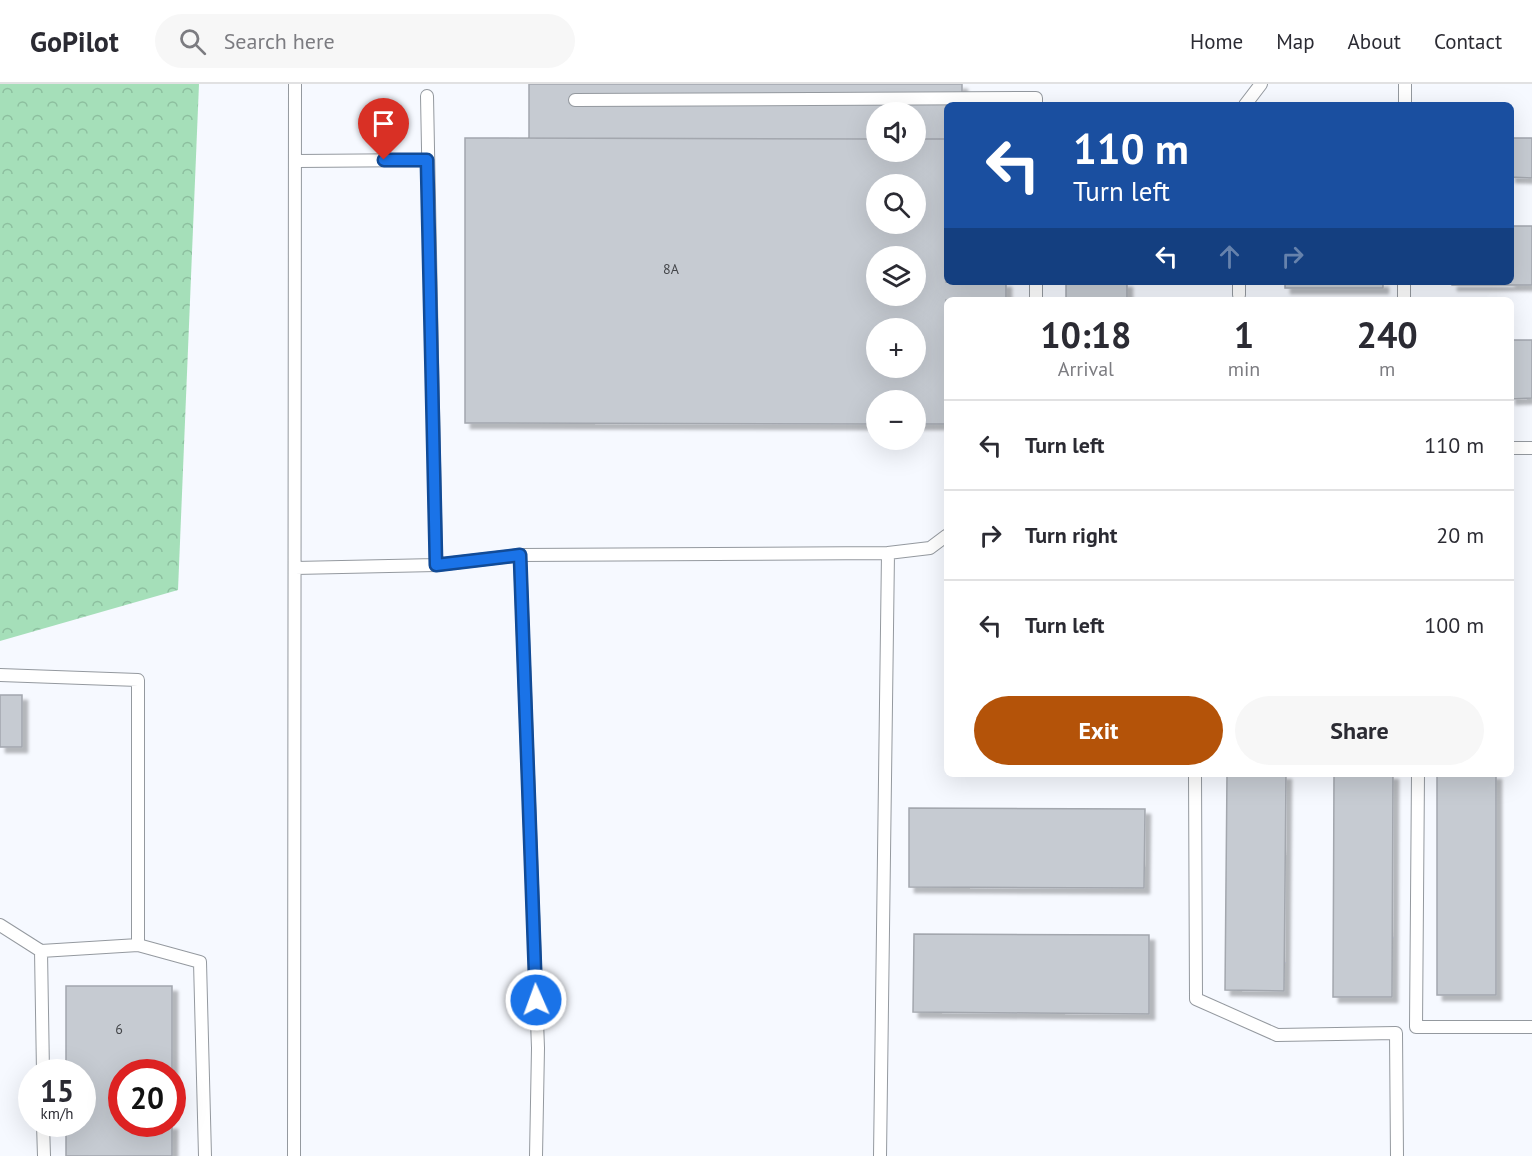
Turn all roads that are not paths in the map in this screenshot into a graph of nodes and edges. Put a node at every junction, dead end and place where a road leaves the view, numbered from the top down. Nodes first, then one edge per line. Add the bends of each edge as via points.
1 (295, 84) edge
2 (1261, 84) edge
3 (1405, 84) edge
4 (427, 96) dead end
5 (575, 100) dead end
6 (1036, 102) edge
7 (1247, 102) edge
8 (1405, 102) edge
9 (297, 160) junction
10 (427, 160) junction
11 (1514, 448) edge
12 (1532, 448) edge
13 (944, 538) edge
14 (888, 553) junction
15 (520, 555) junction
16 (436, 565) junction
17 (295, 568) junction
18 (0, 675) edge
19 (1195, 777) edge
20 (1418, 777) edge
21 (0, 925) edge
22 (138, 945) junction
23 (41, 951) junction
24 (1416, 1027) junction
25 (1532, 1027) edge
26 (1396, 1033) junction
27 (43, 1059) edge
28 (43, 1137) edge
29 (44, 1156) edge
30 (205, 1156) edge
31 (294, 1156) edge
32 (536, 1156) edge
33 (880, 1156) edge
34 (1397, 1156) edge

1 - 9 lane
2 - 7 lane
3 - 8 lane
4 - 10 lane
5 - 6 lane via 1036,98
9 - 10 lane
9 - 17 lane
10 - 16 lane
11 - 12 lane
13 - 14 lane via 930,548
14 - 15 lane
14 - 33 lane
15 - 16 lane
15 - 32 lane via 538,1048
16 - 17 lane
17 - 31 lane
18 - 22 lane via 138,680
19 - 26 lane via 1197,999 1277,1035
20 - 24 lane
21 - 23 lane
22 - 23 lane
22 - 30 lane via 200,962
23 - 27 lane
24 - 25 lane
24 - 26 lane
26 - 34 lane
28 - 29 lane

